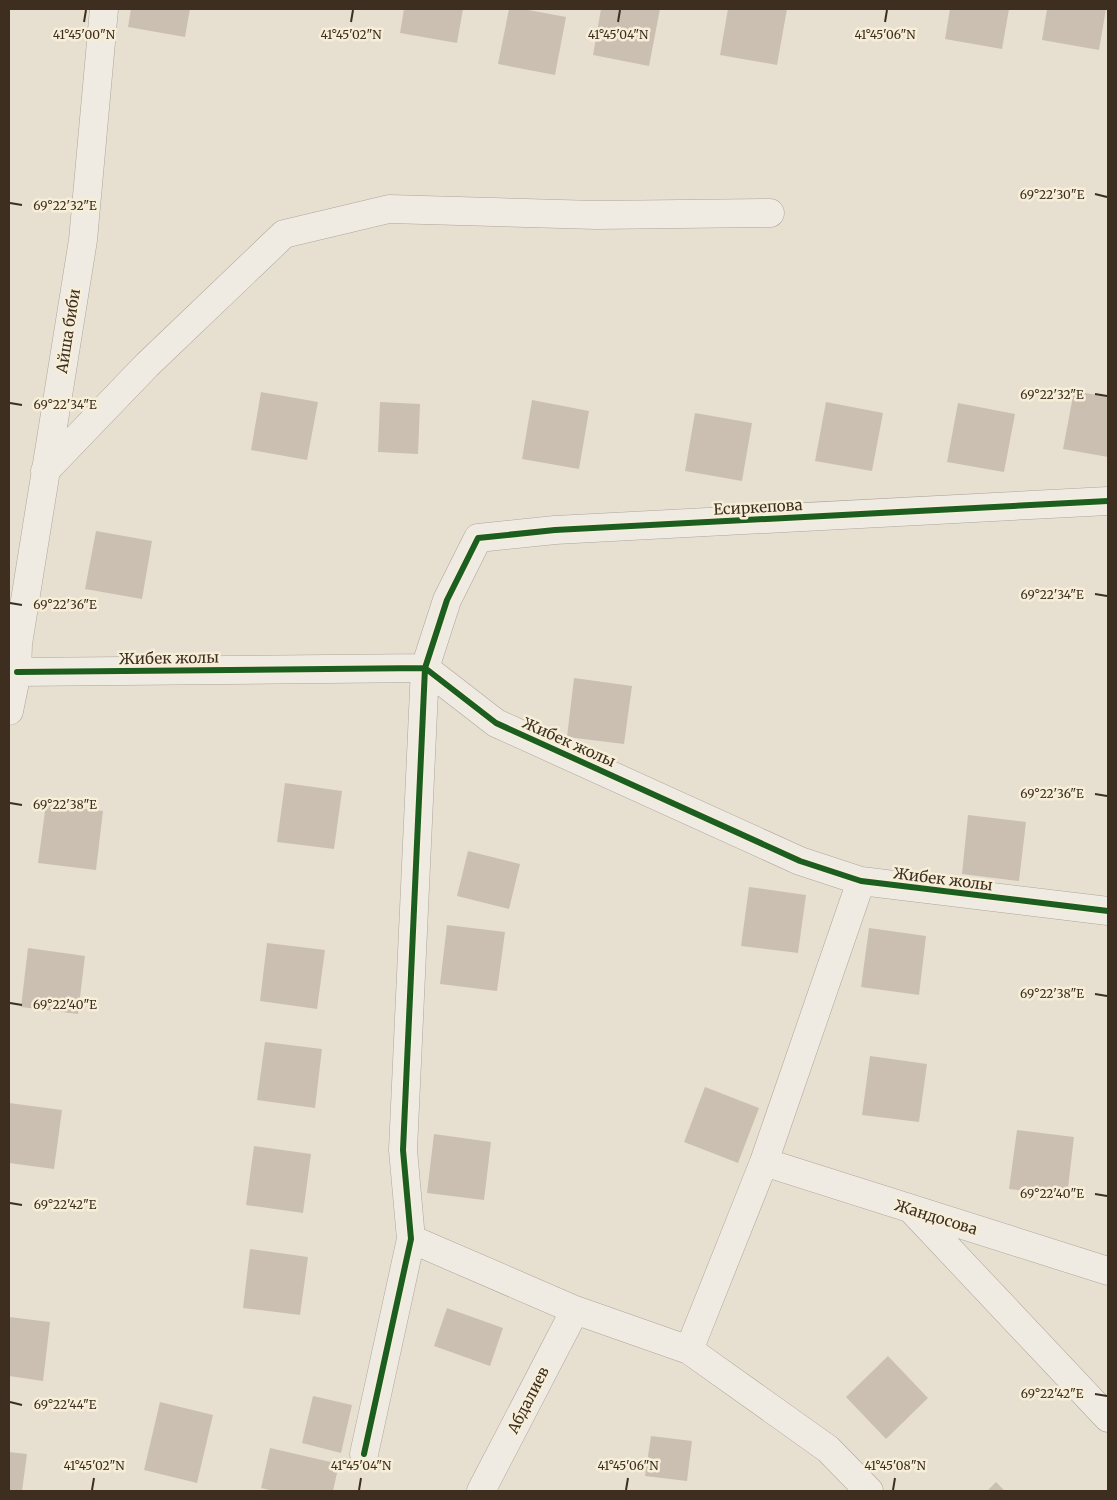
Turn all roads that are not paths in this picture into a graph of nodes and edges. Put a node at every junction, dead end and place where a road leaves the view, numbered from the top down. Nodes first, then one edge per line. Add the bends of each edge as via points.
1 (104, 9) edge
2 (770, 213) dead end
3 (46, 471) junction
4 (1108, 501) edge
5 (13, 643) edge
6 (424, 668) junction
7 (17, 672) junction
8 (9, 711) edge
9 (861, 881) junction
10 (1108, 911) edge
11 (764, 1162) junction
12 (911, 1209) junction
13 (411, 1239) junction
14 (1108, 1271) edge
15 (575, 1310) junction
16 (689, 1350) junction
17 (1108, 1418) edge
18 (364, 1454) dead end
19 (482, 1491) edge
20 (869, 1491) edge

1 - 3 street, Айша биби via 83,240
2 - 3 street via 596,215 389,209 284,234 147,365
3 - 5 street, Айша биби
4 - 6 street, Есиркепова via 555,530 478,538 447,600
5 - 7 street, Айша биби
6 - 7 street, Жибек жолы
6 - 9 street, Жибек жолы via 496,723 800,861
6 - 13 street via 403,1150
7 - 8 street, Айша биби
9 - 10 street, Жибек жолы
9 - 11 street
11 - 12 street, Жандосова
11 - 16 street
12 - 14 street, Жандосова
12 - 17 street
13 - 15 street
13 - 18 street
15 - 16 street
15 - 19 street, Абдалиев
16 - 20 street via 828,1449

